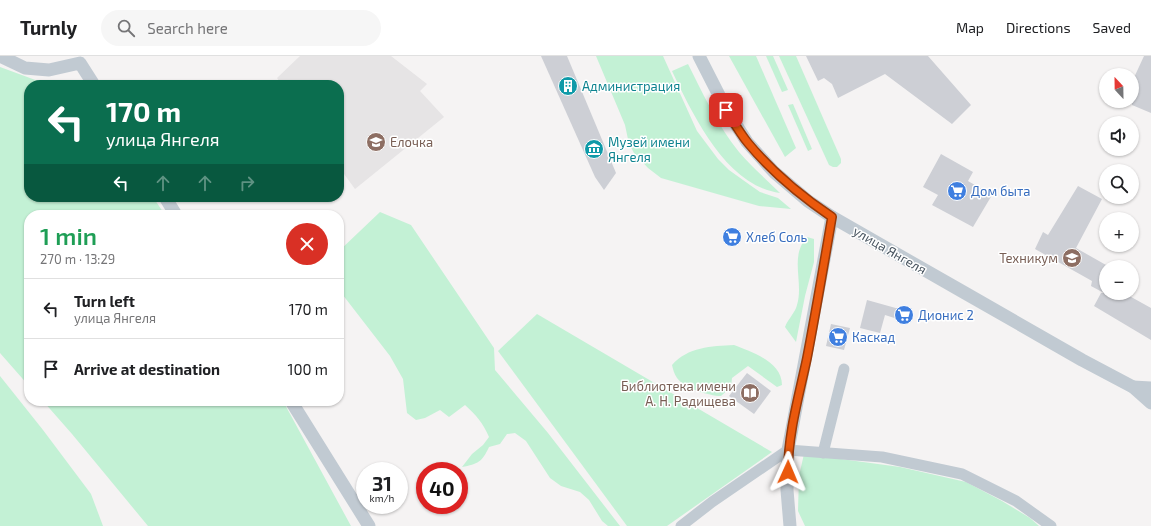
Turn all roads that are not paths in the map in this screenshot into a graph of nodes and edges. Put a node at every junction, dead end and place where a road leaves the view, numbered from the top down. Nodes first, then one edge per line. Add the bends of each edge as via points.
1 (0, 56) edge
2 (699, 56) edge
3 (78, 60) edge
4 (91, 80) edge
5 (832, 217) junction
6 (844, 369) dead end
7 (1133, 387) junction
8 (1151, 388) edge
9 (1151, 403) edge
10 (294, 406) edge
11 (788, 450) junction
12 (823, 453) junction
13 (370, 526) edge
14 (681, 526) edge
15 (790, 526) edge
16 (1051, 526) edge

1 - 3 street via 25,68 49,70
2 - 5 street, улица Янгеля via 726,110 747,142 774,172 808,201
3 - 4 street
5 - 7 street, улица Янгеля
5 - 11 street
6 - 12 street
7 - 8 street
7 - 9 street
10 - 13 street
11 - 12 street
11 - 14 street
11 - 15 street via 787,490
12 - 16 street via 882,457 962,474 1016,501

